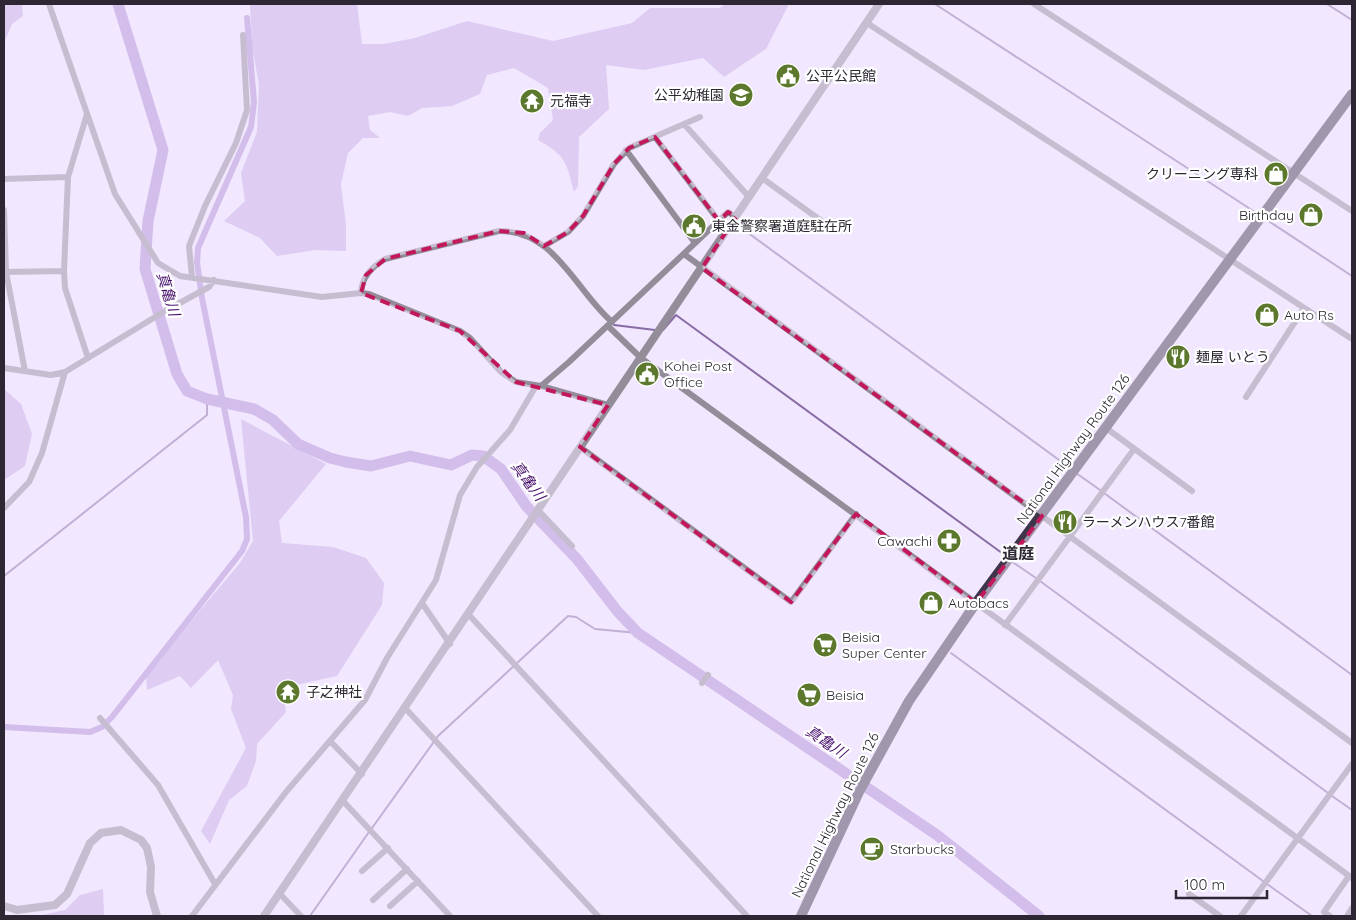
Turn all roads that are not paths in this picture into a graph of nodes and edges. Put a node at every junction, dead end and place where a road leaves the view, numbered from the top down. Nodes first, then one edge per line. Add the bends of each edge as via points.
1 (49, 4) edge
2 (879, 4) edge
3 (1034, 4) edge
4 (867, 23) junction
5 (243, 35) dead end
6 (1352, 94) edge
7 (86, 114) junction
8 (700, 117) dead end
9 (684, 124) junction
10 (655, 136) junction
11 (626, 150) junction
12 (1294, 173) junction
13 (68, 177) junction
14 (762, 178) junction
15 (4, 179) edge
16 (749, 197) junction
17 (4, 210) edge
18 (1352, 211) edge
19 (736, 217) junction
20 (719, 221) junction
21 (834, 230) dead end
22 (695, 243) junction
23 (544, 246) junction
24 (684, 254) junction
25 (1230, 260) junction
26 (702, 268) junction
27 (64, 271) junction
28 (5, 272) edge
29 (192, 277) junction
30 (214, 280) junction
31 (361, 293) junction
32 (1304, 308) junction
33 (610, 324) junction
34 (1352, 339) edge
35 (88, 358) junction
36 (641, 358) junction
37 (4, 368) edge
38 (24, 372) junction
39 (65, 372) junction
40 (538, 386) junction
41 (1246, 397) dead end
42 (608, 405) junction
43 (1106, 428) junction
44 (580, 448) junction
45 (1134, 449) junction
46 (1192, 491) dead end
47 (4, 508) edge
48 (539, 510) junction
49 (856, 514) junction
50 (1042, 516) junction
51 (1069, 536) junction
52 (572, 546) dead end
53 (422, 603) junction
54 (976, 603) junction
55 (469, 615) junction
56 (1005, 624) junction
57 (450, 644) junction
58 (708, 675) dead end
59 (702, 683) dead end
60 (406, 709) junction
61 (100, 718) dead end
62 (330, 741) junction
63 (1352, 743) edge
64 (1352, 764) edge
65 (362, 774) junction
66 (343, 801) junction
67 (1298, 838) junction
68 (388, 848) junction
69 (407, 869) junction
70 (362, 871) dead end
71 (1351, 877) edge
72 (418, 881) junction
73 (216, 884) junction
74 (280, 894) junction
75 (1189, 894) dead end
76 (373, 900) dead end
77 (4, 906) edge
78 (390, 906) dead end
79 (1352, 908) edge
80 (157, 916) edge
81 (192, 916) edge
82 (264, 916) edge
83 (301, 916) edge
84 (450, 916) edge
85 (598, 916) edge
86 (747, 916) edge
87 (801, 916) edge
88 (1220, 916) edge
89 (1241, 916) edge
90 (1330, 916) edge
91 (1347, 916) edge

1 - 7 street
2 - 4 street
3 - 12 street
4 - 14 street
4 - 25 street
5 - 29 street via 247,110 236,143 189,246
6 - 12 highway, National Highway Route 126
7 - 13 street
7 - 29 street via 115,194 153,256 170,272
8 - 9 street
9 - 10 street
9 - 16 street
10 - 11 street
10 - 20 street
11 - 22 street
11 - 23 street via 583,216 568,232
12 - 18 street
12 - 25 highway, National Highway Route 126
13 - 15 street
13 - 27 street
14 - 16 street
14 - 21 street
16 - 19 street
17 - 28 street
19 - 20 street via 728,212
19 - 26 street
20 - 22 street
22 - 24 street
23 - 31 street via 524,233 499,231 392,257 375,265 366,274
23 - 33 street via 575,278
24 - 26 street
24 - 33 street
25 - 32 street
25 - 43 highway, National Highway Route 126
26 - 36 street
26 - 50 street
27 - 28 street
27 - 35 street via 65,288
28 - 38 street
29 - 30 street
30 - 31 street via 322,297
30 - 35 street via 209,287
31 - 40 street via 447,324 470,338 501,372 516,382
32 - 34 street
32 - 41 street
33 - 36 street
33 - 40 street
35 - 39 street
36 - 42 street
36 - 49 street
37 - 38 street
38 - 39 street via 51,375
39 - 47 street via 42,453 29,482
40 - 42 street
40 - 53 street via 510,430 477,467 460,495 436,580
42 - 44 street
43 - 45 street
43 - 50 highway, National Highway Route 126
44 - 48 street
44 - 49 street via 792,602
45 - 46 street
45 - 51 street
48 - 52 street
48 - 55 street
49 - 54 street
50 - 51 street
50 - 54 highway, National Highway Route 126
51 - 56 street
51 - 63 street
53 - 57 street
53 - 62 street via 365,700
54 - 56 street
54 - 87 highway, National Highway Route 126 via 909,700 860,790
55 - 57 street
55 - 86 street
56 - 67 street
57 - 60 street
58 - 59 street
60 - 65 street
60 - 85 street
61 - 73 street via 158,785
62 - 65 street
62 - 73 street
64 - 67 street
65 - 66 street
66 - 68 street
66 - 74 street
67 - 71 street
67 - 89 street
68 - 69 street
68 - 70 street
69 - 72 street
69 - 76 street
71 - 90 street via 1324,912
72 - 78 street
72 - 84 street
73 - 81 street
74 - 82 street
74 - 83 street
75 - 88 street
77 - 80 street via 17,910 55,905 67,894 90,843 101,833 121,830 141,840 146,848 151,867 150,892
79 - 91 street

